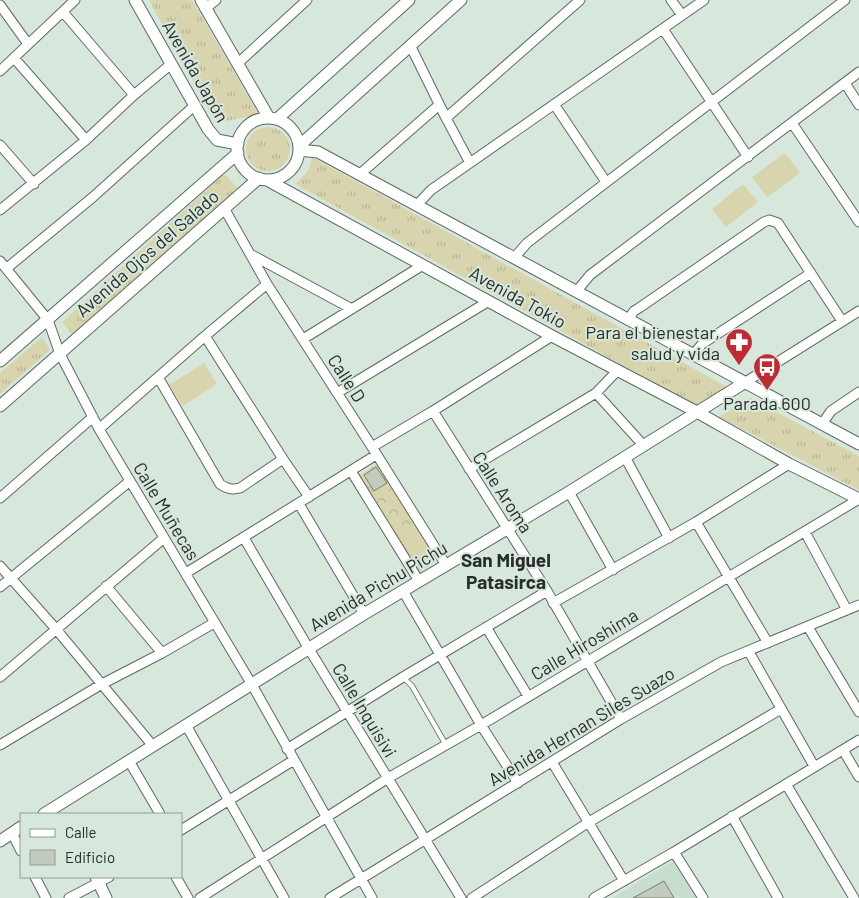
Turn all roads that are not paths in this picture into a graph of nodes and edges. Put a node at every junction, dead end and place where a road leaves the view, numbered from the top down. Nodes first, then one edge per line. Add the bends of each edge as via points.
1 (75, 0) edge
2 (135, 0) edge
3 (216, 0) edge
4 (307, 0) edge
5 (410, 0) edge
6 (460, 0) edge
7 (580, 0) edge
8 (671, 0) edge
9 (704, 0) edge
10 (845, 0) edge
11 (0, 5) edge
12 (203, 5) edge
13 (63, 12) junction
14 (682, 15) junction
15 (663, 29) junction
16 (28, 44) junction
17 (410, 45) junction
18 (14, 58) junction
19 (237, 64) junction
20 (170, 65) junction
21 (0, 71) edge
22 (859, 72) edge
23 (845, 83) junction
24 (134, 94) junction
25 (711, 102) junction
26 (554, 104) junction
27 (439, 105) junction
28 (859, 105) edge
29 (194, 106) junction
30 (446, 118) junction
31 (273, 119) junction
32 (792, 123) junction
33 (86, 140) junction
34 (0, 145) edge
35 (299, 148) junction
36 (238, 149) junction
37 (748, 157) junction
38 (470, 163) junction
39 (360, 174) junction
40 (263, 179) junction
41 (606, 182) junction
42 (34, 184) junction
43 (417, 205) junction
44 (224, 208) junction
45 (0, 210) edge
46 (859, 222) edge
47 (252, 255) junction
48 (514, 258) junction
49 (3, 264) edge
50 (422, 265) junction
51 (811, 273) junction
52 (267, 284) junction
53 (576, 292) junction
54 (489, 301) junction
55 (352, 309) junction
56 (859, 311) edge
57 (48, 320) junction
58 (628, 320) junction
59 (842, 321) junction
60 (205, 336) junction
61 (552, 336) junction
62 (303, 339) junction
63 (60, 354) junction
64 (693, 355) junction
65 (0, 361) edge
66 (618, 370) junction
67 (158, 377) junction
68 (744, 383) junction
69 (859, 392) edge
70 (337, 393) junction
71 (596, 393) junction
72 (0, 406) edge
73 (432, 411) junction
74 (697, 412) junction
75 (93, 417) junction
76 (822, 424) junction
77 (99, 428) junction
78 (859, 444) edge
79 (644, 446) junction
80 (374, 451) junction
81 (625, 457) junction
82 (283, 460) junction
83 (789, 464) junction
84 (469, 469) junction
85 (351, 471) junction
86 (130, 481) junction
87 (569, 492) junction
88 (309, 497) junction
89 (0, 498) edge
90 (859, 499) edge
91 (299, 504) junction
92 (696, 522) junction
93 (507, 528) junction
94 (805, 532) junction
95 (164, 538) junction
96 (244, 538) junction
97 (669, 538) junction
98 (446, 565) junction
99 (0, 566) edge
100 (613, 570) junction
101 (186, 573) junction
102 (728, 576) junction
103 (11, 578) junction
104 (419, 581) junction
105 (106, 586) junction
106 (0, 587) edge
107 (403, 591) junction
108 (547, 591) junction
109 (553, 603) junction
110 (859, 605) edge
111 (847, 610) junction
112 (364, 614) junction
113 (214, 623) junction
114 (486, 627) junction
115 (808, 627) junction
116 (56, 629) junction
117 (768, 643) junction
118 (309, 649) junction
119 (749, 652) junction
120 (162, 653) junction
121 (440, 654) junction
122 (587, 662) junction
123 (0, 677) edge
124 (403, 677) junction
125 (251, 683) junction
126 (102, 684) junction
127 (528, 696) junction
128 (781, 709) junction
129 (348, 712) junction
130 (859, 712) edge
131 (620, 719) junction
132 (186, 725) junction
133 (481, 725) junction
134 (859, 740) edge
135 (0, 745) edge
136 (446, 745) junction
137 (153, 746) junction
138 (287, 749) junction
139 (843, 750) junction
140 (129, 760) junction
141 (294, 760) junction
142 (552, 762) junction
143 (814, 766) junction
144 (859, 777) edge
145 (388, 778) junction
146 (518, 783) junction
147 (786, 784) junction
148 (228, 800) junction
149 (60, 810) edge
150 (159, 813) edge
151 (732, 816) junction
152 (327, 818) junction
153 (589, 822) junction
154 (182, 829) edge
155 (7, 835) edge
156 (425, 839) junction
157 (20, 850) edge
158 (674, 852) junction
159 (262, 859) junction
160 (36, 878) edge
161 (177, 878) edge
162 (102, 879) edge
163 (361, 879) junction
164 (624, 881) junction
165 (46, 898) edge
166 (69, 898) edge
167 (106, 898) edge
168 (188, 898) edge
169 (200, 898) edge
170 (284, 898) edge
171 (330, 898) edge
172 (372, 898) edge
173 (461, 898) edge
174 (472, 898) edge
175 (594, 898) edge
176 (702, 898) edge
177 (778, 898) edge
178 (854, 898) edge

1 - 13 street
2 - 20 street, Avenida Japón
3 - 12 street
4 - 19 street
5 - 31 street
6 - 17 street
7 - 30 street
8 - 14 street
9 - 14 street
10 - 25 street
11 - 16 street
12 - 19 street
13 - 16 street
13 - 24 street
14 - 15 street
15 - 25 street
15 - 26 street
16 - 18 street
17 - 27 street
17 - 35 street
18 - 21 street
18 - 33 street
19 - 31 street
20 - 24 street
20 - 29 street, Avenida Japón
22 - 23 street
23 - 28 street
23 - 32 street
24 - 33 street
25 - 37 street
25 - 41 street
26 - 38 street
26 - 41 street
27 - 30 street
27 - 39 street
29 - 36 street, Avenida Japón via 217,140
29 - 49 street via 93,197
30 - 38 street
31 - 35 street via 290,127 298,139
31 - 36 street via 260,119 245,128
32 - 37 street
32 - 46 street
33 - 42 street
34 - 42 street
35 - 39 street, Avenida Tokio via 318,152
35 - 40 street via 291,170 276,179
36 - 40 street via 245,169
36 - 57 street, Avenida Ojos del Salado
37 - 53 street via 590,275
38 - 43 street via 431,190
39 - 43 street, Avenida Tokio
40 - 44 street, Avenida Ojos del Salado
40 - 50 street, Avenida Tokio
41 - 48 street via 527,243
42 - 45 street
43 - 48 street, Avenida Tokio
44 - 47 street, Calle D
44 - 63 street, Avenida Ojos del Salado
47 - 52 street, Calle D
47 - 55 street
48 - 53 street, Avenida Tokio
49 - 57 street, Calle Muñecas
50 - 54 street, Avenida Tokio
50 - 55 street
51 - 58 street via 778,224 769,220 634,311
51 - 59 street
51 - 64 street via 702,344
52 - 60 street
52 - 62 street, Calle D
53 - 58 street, Avenida Tokio
54 - 61 street, Avenida Tokio
54 - 70 street
55 - 62 street
56 - 59 street, Avenida Pichu Pichu
57 - 63 street, Calle Muñecas
57 - 65 street, Avenida Ojos del Salado
58 - 64 street, Avenida Tokio
59 - 68 street, Avenida Pichu Pichu
60 - 67 street
60 - 82 street
61 - 66 street, Avenida Tokio
61 - 73 street
62 - 70 street, Calle D
63 - 72 street, Avenida Ojos del Salado
63 - 75 street, Calle Muñecas
64 - 68 street, Avenida Tokio
66 - 71 street
66 - 74 street, Avenida Tokio
67 - 77 street
67 - 82 street via 220,484 226,488 240,488
68 - 74 street, Avenida Pichu Pichu
68 - 76 street, Avenida Tokio
69 - 76 street via 831,411
70 - 80 street, Calle D
71 - 79 street
71 - 84 street
73 - 80 street
73 - 84 street, Calle Aroma
74 - 79 street, Avenida Pichu Pichu
74 - 83 street, Avenida Tokio
75 - 77 street, Calle Muñecas
75 - 89 street
76 - 78 street, Avenida Tokio
77 - 86 street, Calle Muñecas
79 - 81 street, Avenida Pichu Pichu
80 - 85 street
80 - 98 street, Calle D
81 - 87 street, Avenida Pichu Pichu
81 - 97 street
82 - 88 street
83 - 90 street, Avenida Tokio
83 - 92 street
84 - 93 street, Calle Aroma
85 - 88 street
85 - 104 street
86 - 95 street, Calle Muñecas
86 - 103 street
87 - 93 street, Avenida Pichu Pichu
87 - 100 street
88 - 91 street
90 - 94 street, Calle Hiroshima
91 - 96 street
91 - 112 street
92 - 97 street
92 - 102 street
93 - 98 street, Avenida Pichu Pichu
93 - 108 street, Calle Aroma
94 - 102 street, Calle Hiroshima
94 - 111 street
95 - 101 street, Calle Muñecas
95 - 105 street
96 - 101 street
96 - 118 street, Calle Inquisivi
97 - 100 street
98 - 104 street, Avenida Pichu Pichu
99 - 103 street
100 - 109 street
101 - 113 street, Calle Muñecas
102 - 117 street
102 - 122 street, Calle Hiroshima
103 - 106 street
103 - 116 street
104 - 107 street, Avenida Pichu Pichu
105 - 116 street
105 - 120 street
107 - 112 street, Avenida Pichu Pichu
107 - 121 street
108 - 109 street, Calle Aroma
108 - 114 street
109 - 122 street, Calle Aroma
110 - 111 street, Avenida Hernan Siles Suazo
111 - 115 street, Avenida Hernan Siles Suazo
112 - 118 street, Avenida Pichu Pichu
113 - 120 street
113 - 125 street, Calle Muñecas
114 - 121 street
114 - 127 street
115 - 117 street, Avenida Hernan Siles Suazo
115 - 130 street
116 - 123 street
116 - 126 street
117 - 119 street, Avenida Hernan Siles Suazo
118 - 125 street, Avenida Pichu Pichu
118 - 129 street, Calle Inquisivi
119 - 128 street
119 - 131 street, Avenida Hernan Siles Suazo via 721,662
120 - 126 street
121 - 124 street
121 - 133 street
122 - 127 street, Calle Hiroshima
122 - 131 street, Calle Aroma
124 - 129 street
124 - 136 lane via 412,686
125 - 132 street, Avenida Pichu Pichu
125 - 138 street, Calle Muñecas
126 - 135 street
126 - 137 street
127 - 133 street, Calle Hiroshima
128 - 143 street
128 - 153 street
129 - 138 street
129 - 145 street, Calle Inquisivi
131 - 142 street, Avenida Hernan Siles Suazo
132 - 137 street, Avenida Pichu Pichu
132 - 148 street
133 - 136 street, Calle Hiroshima
133 - 146 street
134 - 139 street
136 - 145 street, Calle Hiroshima
137 - 140 street, Avenida Pichu Pichu
138 - 141 street, Calle Muñecas
139 - 143 street
139 - 144 street
140 - 149 street, Avenida Pichu Pichu
140 - 150 street
141 - 148 street
141 - 152 street, Calle Muñecas
142 - 146 street, Avenida Hernan Siles Suazo
142 - 153 street
143 - 147 street
145 - 152 street, Calle Hiroshima
145 - 156 street, Calle Inquisivi
146 - 156 street, Avenida Hernan Siles Suazo
147 - 151 street
147 - 178 street
148 - 154 street
148 - 159 street
151 - 158 street
151 - 177 street
152 - 159 street, Calle Hiroshima
152 - 163 street, Calle Muñecas
153 - 164 street
153 - 174 street
155 - 157 street
156 - 163 street, Avenida Hernan Siles Suazo
156 - 173 street, Calle Inquisivi
158 - 164 street
158 - 176 street
159 - 169 street, Calle Hiroshima
159 - 170 street
160 - 165 street
161 - 168 street
162 - 166 street
162 - 167 street
163 - 171 street, Avenida Hernan Siles Suazo
163 - 172 street, Calle Muñecas
164 - 175 street

